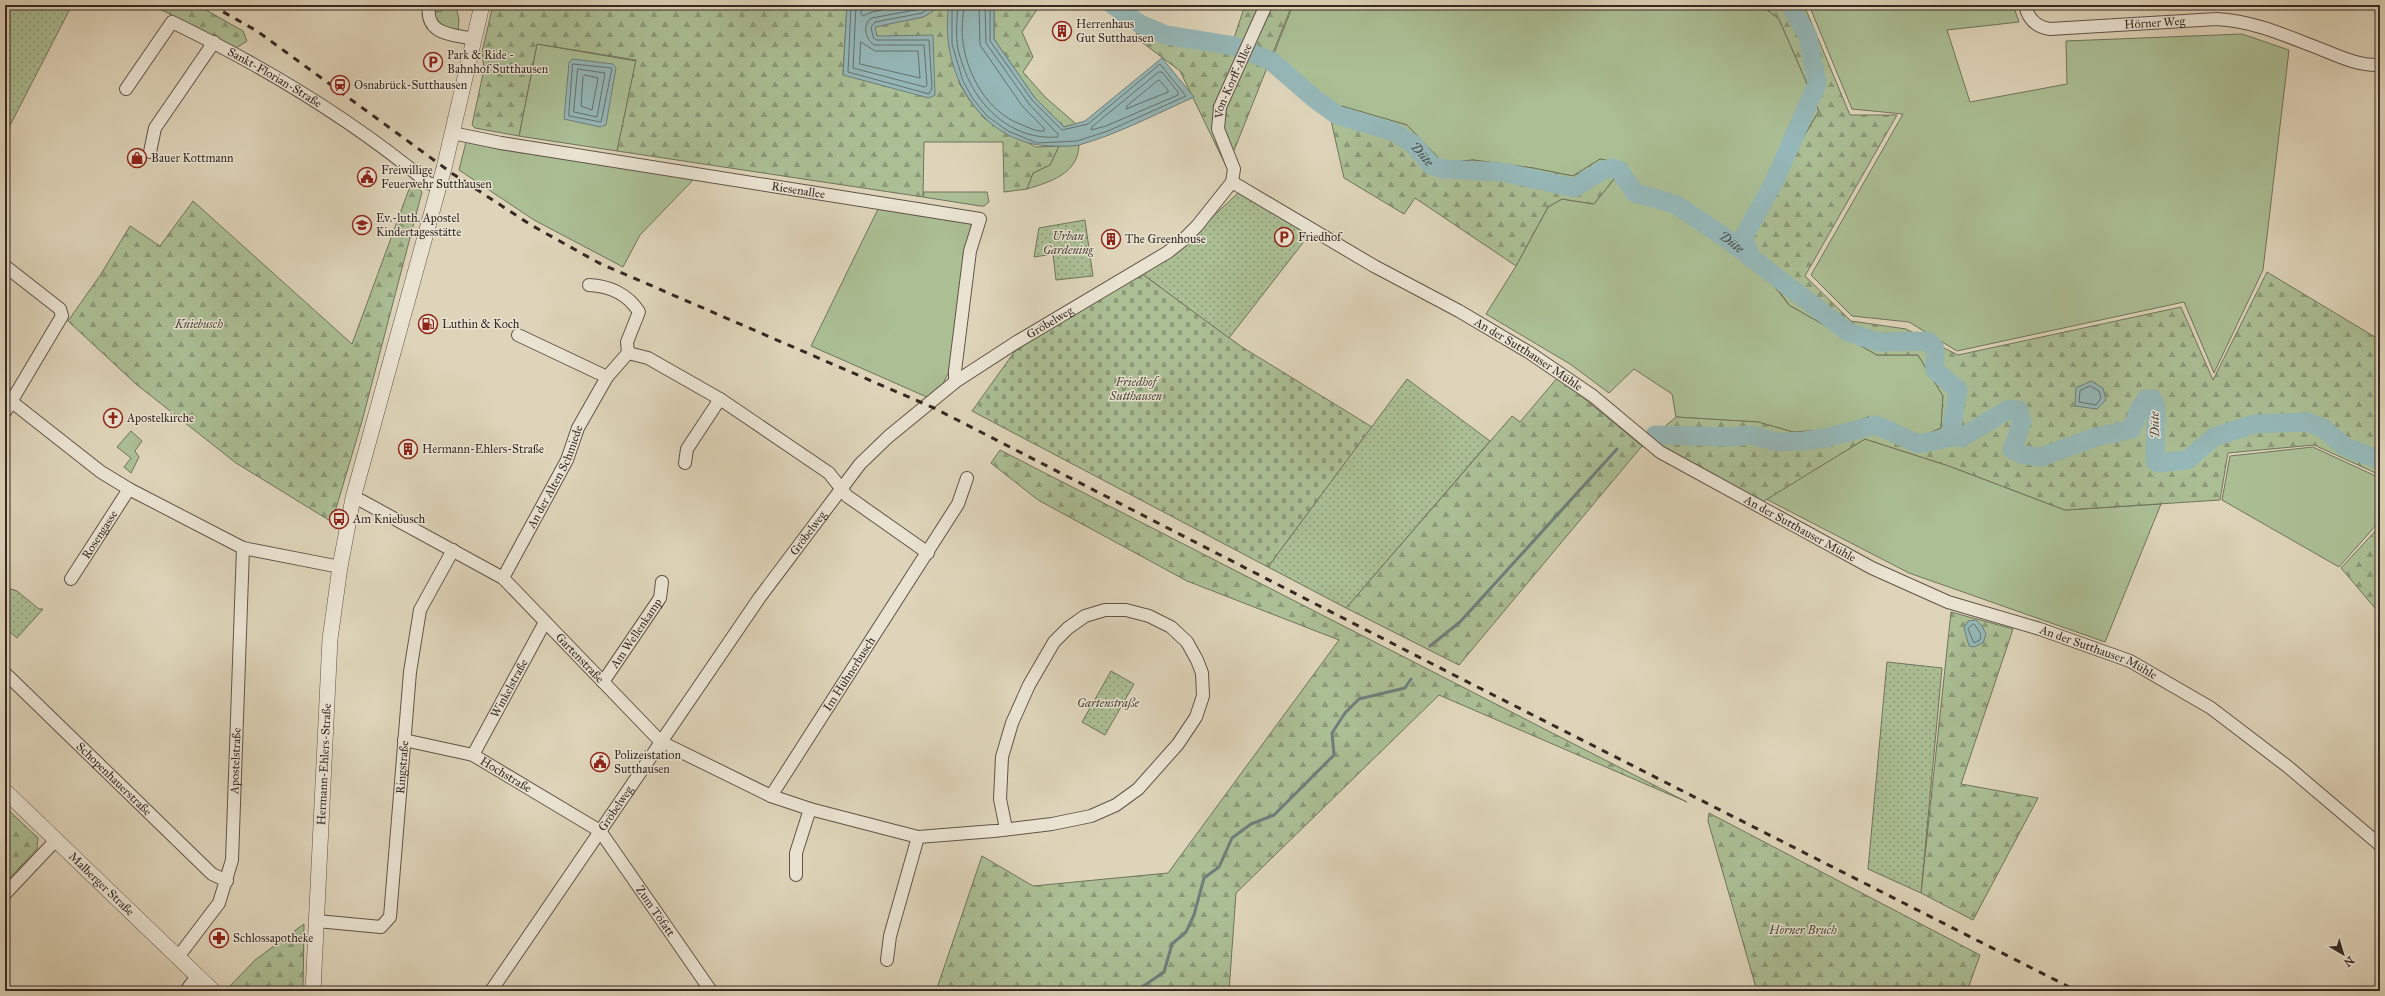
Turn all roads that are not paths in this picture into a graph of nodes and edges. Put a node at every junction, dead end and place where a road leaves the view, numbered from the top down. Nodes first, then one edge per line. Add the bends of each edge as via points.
1 (429, 5) edge
2 (482, 5) edge
3 (1266, 5) edge
4 (2024, 5) edge
5 (473, 39) junction
6 (214, 42) junction
7 (2380, 65) edge
8 (126, 89) dead end
9 (452, 133) junction
10 (150, 152) dead end
11 (1232, 182) junction
12 (438, 186) junction
13 (5, 266) edge
14 (589, 285) dead end
15 (518, 335) dead end
16 (628, 353) junction
17 (607, 377) junction
18 (955, 382) junction
19 (720, 399) junction
20 (8, 407) edge
21 (685, 463) dead end
22 (967, 478) dead end
23 (840, 488) junction
24 (129, 489) junction
25 (353, 498) junction
26 (243, 548) junction
27 (453, 550) junction
28 (928, 553) junction
29 (340, 567) junction
30 (503, 578) junction
31 (71, 579) dead end
32 (662, 582) dead end
33 (545, 622) junction
34 (5, 673) edge
35 (603, 682) junction
36 (404, 740) junction
37 (661, 742) junction
38 (473, 755) junction
39 (5, 791) edge
40 (771, 796) junction
41 (810, 809) junction
42 (1006, 829) junction
43 (600, 830) junction
44 (918, 837) junction
45 (56, 840) junction
46 (2380, 845) edge
47 (796, 875) dead end
48 (227, 881) junction
49 (5, 894) edge
50 (317, 921) junction
51 (178, 958) junction
52 (888, 960) dead end
53 (197, 976) junction
54 (186, 991) edge
55 (213, 991) edge
56 (313, 991) edge
57 (491, 991) edge
58 (710, 991) edge

1 - 5 street via 428,15 434,27 441,32
2 - 5 street, Hermann-Ehlers-Straße
3 - 11 street, Von-Korff-Allee via 1250,44 1224,94 1219,119 1218,129 1234,169
4 - 7 street, Hörner Weg via 2027,16 2040,28 2241,20 2342,58 2369,66
5 - 9 street, Hermann-Ehlers-Straße
6 - 8 street, Sankt-Florian-Straße via 172,22
6 - 10 street via 155,128
6 - 12 street, Sankt-Florian-Straße via 239,54 322,105 428,183
9 - 12 street, Hermann-Ehlers-Straße
9 - 18 street, Riesenallee via 501,143 980,218 970,251 954,371
11 - 18 street, Gröbelweg via 1197,226 1168,252 1015,343
11 - 46 street, An der Sutthauser Mühle via 1374,266 1459,311 1530,353 1593,396 1660,452 1866,565 1948,602 2040,629 2130,660 2211,708 2287,766
12 - 25 street, Hermann-Ehlers-Straße
13 - 20 street via 60,308 62,316
14 - 16 street via 603,285 632,300 639,312 627,342
15 - 17 street
16 - 17 street, An der Alten Schmiede
16 - 19 street via 648,358
17 - 30 street, An der Alten Schmiede via 578,428 567,460
18 - 23 street, Gröbelweg via 872,451
19 - 21 street via 687,449
19 - 23 street via 829,473
20 - 24 street
22 - 28 street, Im Hühnerbusch via 958,504
23 - 28 street via 847,496
23 - 37 street, Gröbelweg via 760,597
24 - 26 street
24 - 31 street, Rosengasse
25 - 27 street, Gartenstraße
25 - 29 street, Hermann-Ehlers-Straße
26 - 29 street
26 - 48 street, Apostelstraße via 232,860
27 - 30 street, Gartenstraße
27 - 36 street, Ringstraße via 420,610 410,672
28 - 40 street, Im Hühnerbusch
29 - 50 street, Hermann-Ehlers-Straße via 330,646
30 - 33 street, Gartenstraße
32 - 35 street, Am Wellenkamp via 660,598
33 - 35 street, Gartenstraße
33 - 38 street, Winkelstraße
34 - 48 street, Schopenhauerstraße via 212,874
35 - 37 street, Gartenstraße
36 - 38 street, Hochstraße
36 - 50 street, Ringstraße via 390,917 381,927
37 - 40 street, Gartenstraße
37 - 43 street, Gröbelweg
38 - 43 street, Hochstraße
39 - 45 street, Malberger Straße
40 - 41 street, Gartenstraße
41 - 44 street, Gartenstraße
41 - 47 street via 796,854
42 - 42 street, Gartenstraße via 1052,824 1091,816 1116,805 1138,789 1164,761 1196,717 1203,696 1202,673 1197,660 1187,642 1171,627 1149,616 1126,610 1105,610 1085,616 1054,642 1012,723 1002,758 1000,799
42 - 44 street, Gartenstraße
43 - 57 street, Gröbelweg
43 - 58 street, Zum Töfatt
44 - 52 street via 890,936
45 - 49 street
45 - 51 street, Malberger Straße
48 - 51 street, Apostelstraße via 219,902
50 - 56 street, Hermann-Ehlers-Straße
51 - 53 street, Malberger Straße
53 - 54 street
53 - 55 street, Malberger Straße

